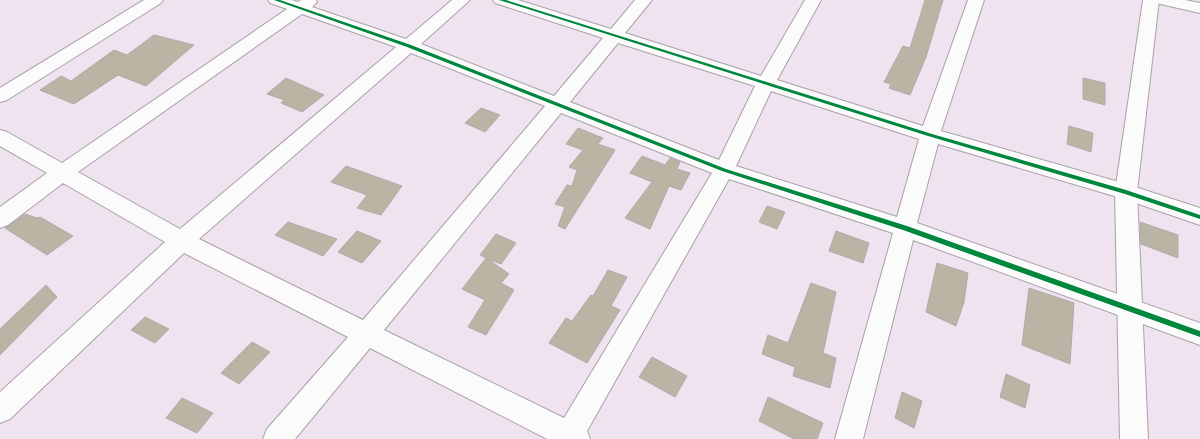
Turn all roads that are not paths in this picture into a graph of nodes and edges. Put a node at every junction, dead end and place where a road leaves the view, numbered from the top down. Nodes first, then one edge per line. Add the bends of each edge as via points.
1 (155, 0) edge
2 (276, 0) edge
3 (462, 0) edge
4 (501, 0) edge
5 (644, 0) edge
6 (813, 0) edge
7 (976, 0) edge
8 (1151, 0) edge
9 (1162, 0) edge
10 (306, 4) edge
11 (1200, 8) edge
12 (615, 35) junction
13 (409, 46) junction
14 (766, 83) junction
15 (0, 96) edge
16 (557, 105) junction
17 (930, 135) junction
18 (0, 137) edge
19 (724, 170) junction
20 (62, 173) junction
21 (1126, 192) junction
22 (1200, 217) edge
23 (0, 219) edge
24 (905, 228) junction
25 (182, 241) junction
26 (1129, 308) junction
27 (366, 334) junction
28 (1200, 334) edge
29 (0, 410) edge
30 (571, 438) edge
31 (277, 439) edge
32 (849, 439) edge
33 (1134, 439) edge

1 - 15 street
2 - 10 street
3 - 13 street
4 - 12 street
5 - 12 street
6 - 14 street
7 - 17 street
8 - 21 street
9 - 11 street
10 - 13 street
10 - 20 street
12 - 14 street
12 - 16 street
13 - 16 street
13 - 25 street
14 - 17 street
14 - 19 street
16 - 19 street
16 - 27 street
17 - 21 street
17 - 24 street
18 - 20 street
19 - 24 street
19 - 30 street
20 - 23 street
20 - 25 street
21 - 22 street
21 - 26 street
24 - 26 street
24 - 32 street
25 - 27 street
25 - 29 street
26 - 28 street
26 - 33 street
27 - 30 street
27 - 31 street

